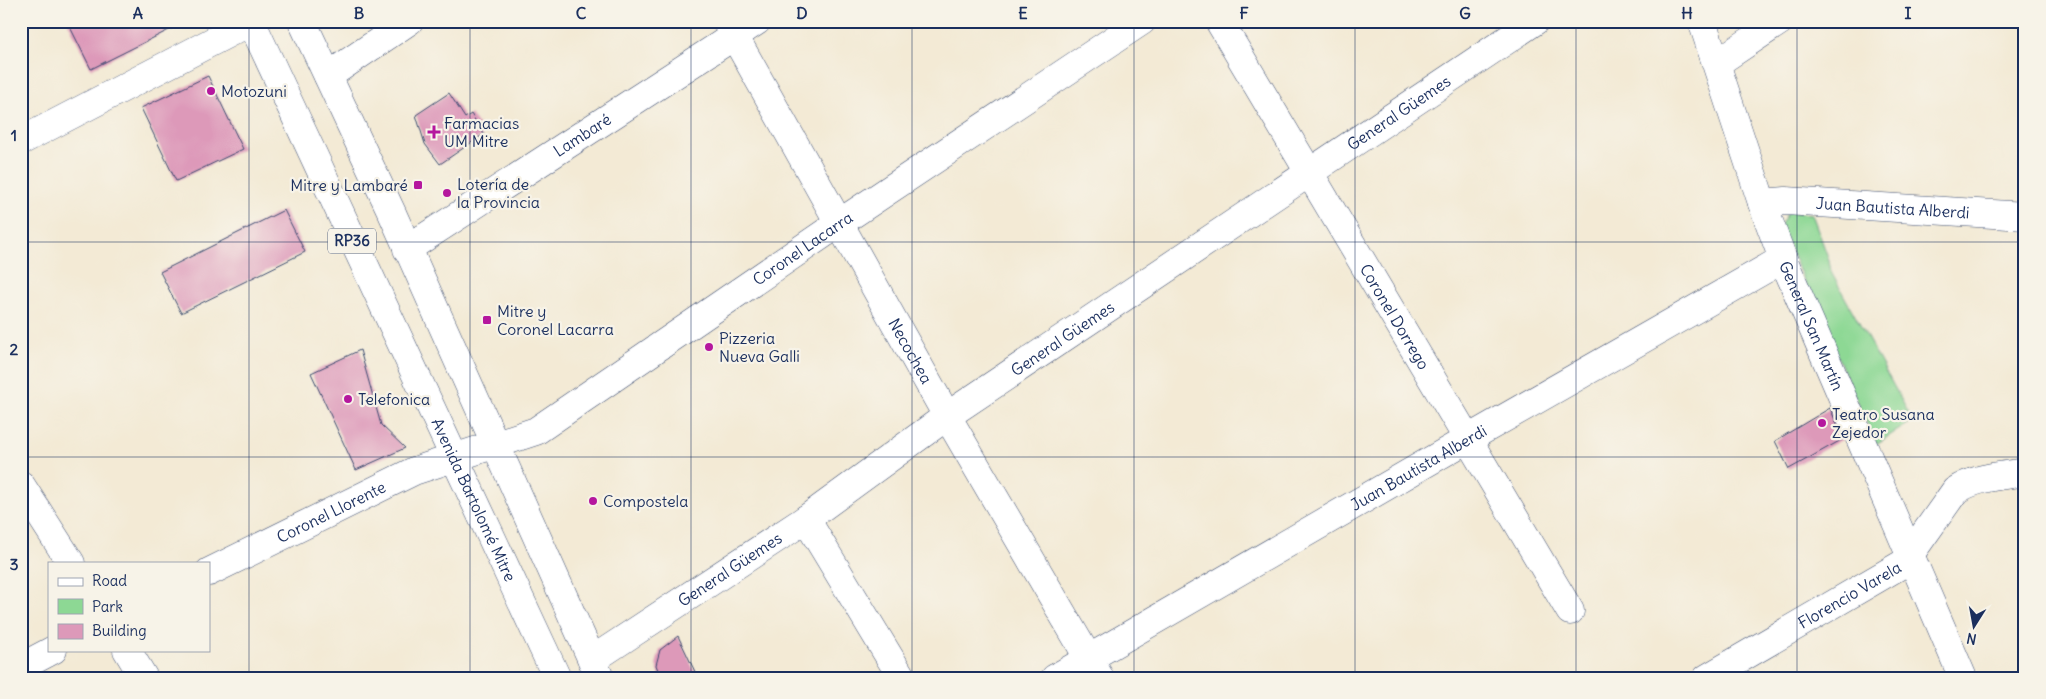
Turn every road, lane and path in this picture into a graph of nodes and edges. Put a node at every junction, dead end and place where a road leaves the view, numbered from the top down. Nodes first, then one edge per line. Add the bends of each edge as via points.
1 (251, 21) edge
2 (302, 21) edge
3 (409, 21) edge
4 (1142, 21) edge
5 (1219, 21) edge
6 (1535, 21) edge
7 (1702, 21) edge
8 (1780, 21) edge
9 (739, 26) edge
10 (1717, 63) junction
11 (328, 76) junction
12 (21, 141) edge
13 (1311, 173) junction
14 (1762, 203) junction
15 (2025, 216) edge
16 (838, 224) junction
17 (407, 249) junction
18 (1783, 259) junction
19 (947, 416) junction
20 (1466, 440) junction
21 (497, 445) junction
22 (456, 459) junction
23 (2025, 472) edge
24 (21, 485) edge
25 (806, 519) junction
26 (1911, 555) junction
27 (70, 562) edge
28 (210, 572) edge
29 (1570, 612) dead end
30 (49, 652) edge
31 (128, 652) edge
32 (21, 667) edge
33 (1094, 668) edge
34 (596, 669) edge
35 (144, 678) edge
36 (557, 678) edge
37 (902, 678) edge
38 (1055, 678) edge
39 (1707, 678) edge
40 (1963, 678) edge

1 - 12 street
1 - 22 street, Avenida Bartolomé Mitre / RP36
2 - 11 street, RP36
3 - 11 street
4 - 16 street, Coronel Lacarra
5 - 13 street, Coronel Dorrego
6 - 13 street, General Güemes
7 - 10 street, General San Martín
8 - 10 street
9 - 16 street, Necochea
9 - 17 street, Lambaré
10 - 14 street, General San Martín
11 - 17 street, RP36
13 - 19 street, General Güemes
13 - 20 street, Coronel Dorrego
14 - 15 street, Juan Bautista Alberdi via 1786,201
14 - 18 street, General San Martín
16 - 19 street, Necochea
16 - 21 street, Coronel Lacarra via 536,431
17 - 21 street, RP36
18 - 20 street, Juan Bautista Alberdi
18 - 26 street, General San Martín
19 - 25 street, General Güemes
19 - 33 street, Necochea
20 - 29 street, Coronel Dorrego
20 - 33 street, Juan Bautista Alberdi
21 - 22 street, Coronel Lacarra
21 - 34 street, RP36
22 - 28 street, Coronel Llorente via 414,471
22 - 36 street, Avenida Bartolomé Mitre / RP36
23 - 26 street, Florencio Varela via 1976,480 1955,491
24 - 27 street
25 - 34 street, General Güemes
25 - 37 street
26 - 39 street, Florencio Varela via 1893,570
26 - 40 street, General San Martín
30 - 32 street
31 - 35 street
33 - 38 street, Juan Bautista Alberdi

